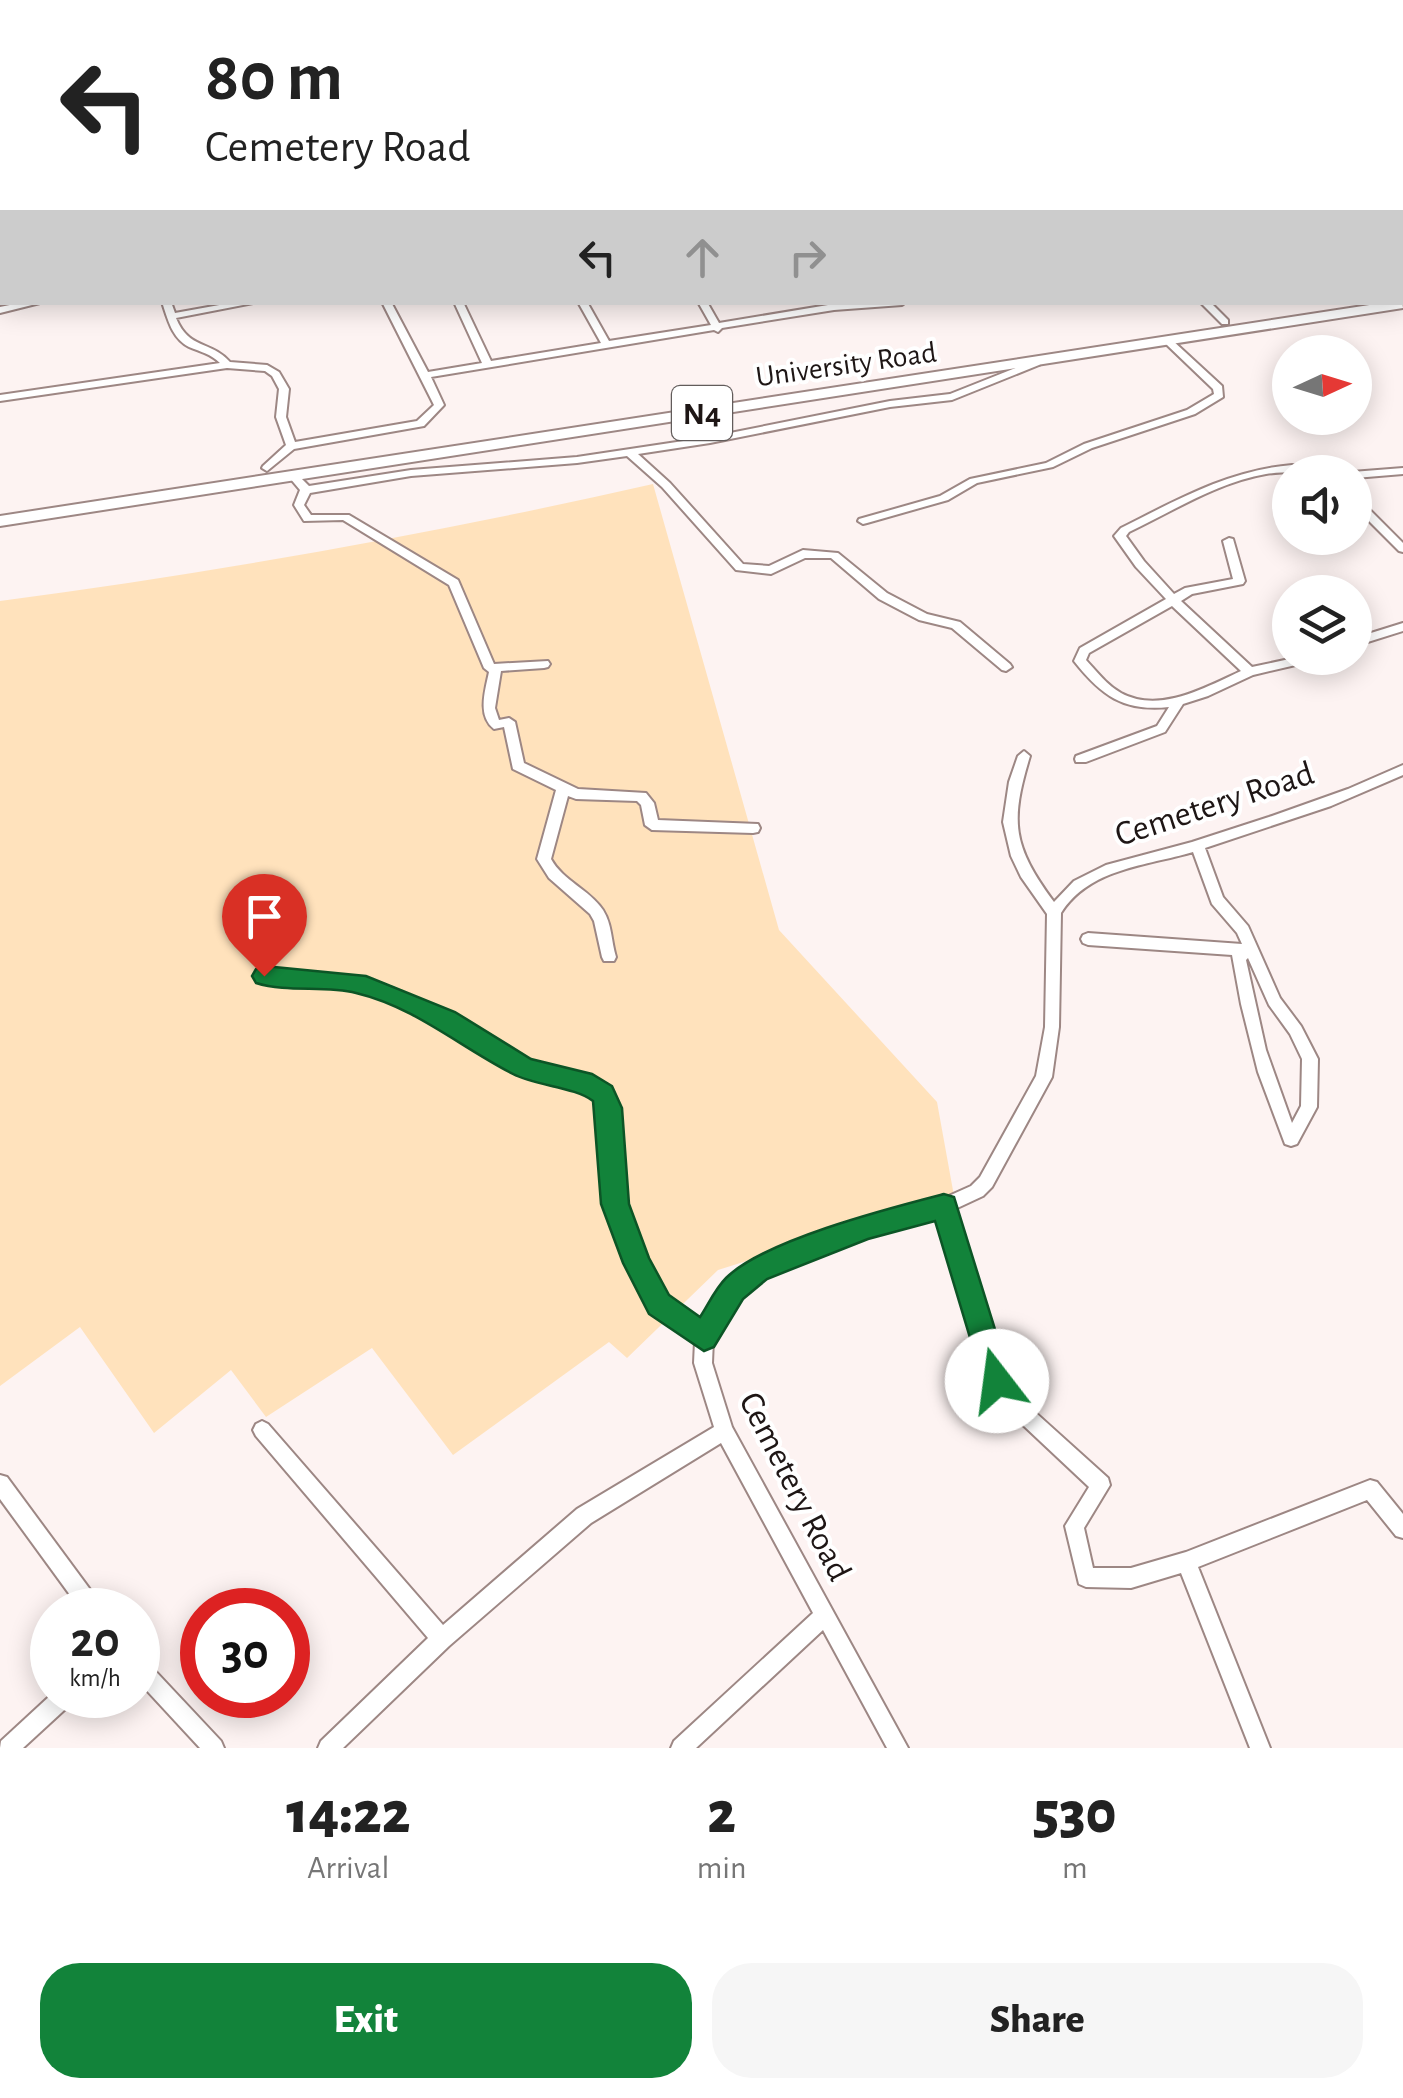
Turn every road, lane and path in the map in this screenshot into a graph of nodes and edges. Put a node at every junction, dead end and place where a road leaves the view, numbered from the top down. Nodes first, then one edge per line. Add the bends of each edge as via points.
1 (25, 305) edge
2 (168, 305) edge
3 (237, 305) edge
4 (388, 305) edge
5 (459, 305) edge
6 (584, 305) edge
7 (704, 305) edge
8 (828, 305) edge
9 (868, 305) edge
10 (1207, 305) edge
11 (1337, 305) edge
12 (1397, 305) edge
13 (834, 308) junction
14 (0, 310) edge
15 (173, 316) junction
16 (1225, 322) junction
17 (718, 328) junction
18 (1169, 342) junction
19 (606, 344) junction
20 (1036, 363) junction
21 (488, 364) junction
22 (227, 365) junction
23 (425, 375) junction
24 (1, 397) edge
25 (291, 446) junction
26 (628, 451) junction
27 (268, 468) junction
28 (1272, 471) edge
29 (1403, 471) edge
30 (1372, 474) edge
31 (294, 477) junction
32 (306, 490) junction
33 (0, 510) edge
34 (1372, 519) edge
35 (0, 521) edge
36 (863, 521) dead end
37 (1229, 541) dead end
38 (1403, 549) edge
39 (1177, 600) junction
40 (1403, 627) edge
41 (1372, 637) edge
42 (544, 664) dead end
43 (1006, 667) dead end
44 (1272, 667) edge
45 (495, 670) junction
46 (1250, 672) junction
47 (1177, 704) junction
48 (1024, 756) dead end
49 (1081, 759) dead end
50 (1403, 770) edge
51 (563, 788) junction
52 (753, 828) dead end
53 (1198, 845) junction
54 (1054, 913) junction
55 (1088, 940) dead end
56 (1250, 950) junction
57 (608, 957) dead end
58 (264, 976) dead end
59 (944, 1206) junction
60 (704, 1337) junction
61 (262, 1430) dead end
62 (724, 1431) junction
63 (0, 1484) edge
64 (1401, 1523) edge
65 (1186, 1562) junction
66 (77, 1588) edge
67 (825, 1615) junction
68 (442, 1639) junction
69 (160, 1690) edge
70 (41, 1718) edge
71 (8, 1748) edge
72 (214, 1748) edge
73 (328, 1748) edge
74 (681, 1748) edge
75 (898, 1748) edge
76 (1260, 1748) edge

1 - 14 street
2 - 15 street
3 - 15 street
4 - 23 street
5 - 21 street
6 - 19 street
7 - 17 street
8 - 13 street
9 - 13 street
10 - 16 street
11 - 16 highway, University Road / N4
12 - 18 highway, University Road / N4
13 - 17 street
15 - 22 street via 179,334
16 - 27 highway, University Road / N4
17 - 19 street
18 - 20 highway, University Road / N4
18 - 36 street via 1218,388 1213,401 1049,465 974,481 944,498
19 - 21 street
20 - 26 street via 952,397
20 - 31 highway, University Road / N4
21 - 23 street
22 - 24 street
22 - 25 street via 276,374
23 - 25 street via 439,406 420,424
25 - 27 street
26 - 32 street
26 - 43 street via 740,568 771,570 802,554 834,555 883,596 956,626
27 - 33 highway, University Road / N4
28 - 39 street via 1125,530 1121,542
29 - 30 street
31 - 32 street
31 - 35 highway, University Road / N4
32 - 45 street via 298,505 308,519 345,517 454,583
34 - 38 street
37 - 39 street via 1239,581 1189,590
39 - 46 street
39 - 47 street via 1080,657 1122,699
40 - 41 street
42 - 45 street
44 - 46 street
45 - 51 street via 494,725 510,722 518,766
46 - 47 street
47 - 49 street via 1161,729
48 - 54 street via 1008,823 1026,876
50 - 53 street, Cemetery Road
51 - 52 street via 641,796 652,825
51 - 57 street via 544,859 558,880 594,908
53 - 54 street, Cemetery Road via 1100,873 1062,898
53 - 56 street via 1217,900 1243,930
54 - 59 street via 1044,1078 986,1182
55 - 56 street
56 - 56 street via 1238,956 1262,1069 1291,1139 1309,1106 1310,1059
58 - 60 street via 357,983 446,1019 522,1066 603,1094 615,1204 637,1263 659,1304
59 - 60 street via 758,1270 734,1290
59 - 65 street via 1000,1392 1101,1486 1074,1526 1084,1574 1131,1578
60 - 62 street, Cemetery Road via 703,1363
61 - 68 street
62 - 67 street, Cemetery Road
62 - 68 street via 584,1516
63 - 66 street
64 - 65 street via 1378,1494 1363,1490
65 - 76 street
67 - 74 street
67 - 75 street, Cemetery Road
68 - 73 street
69 - 72 street
70 - 71 street

